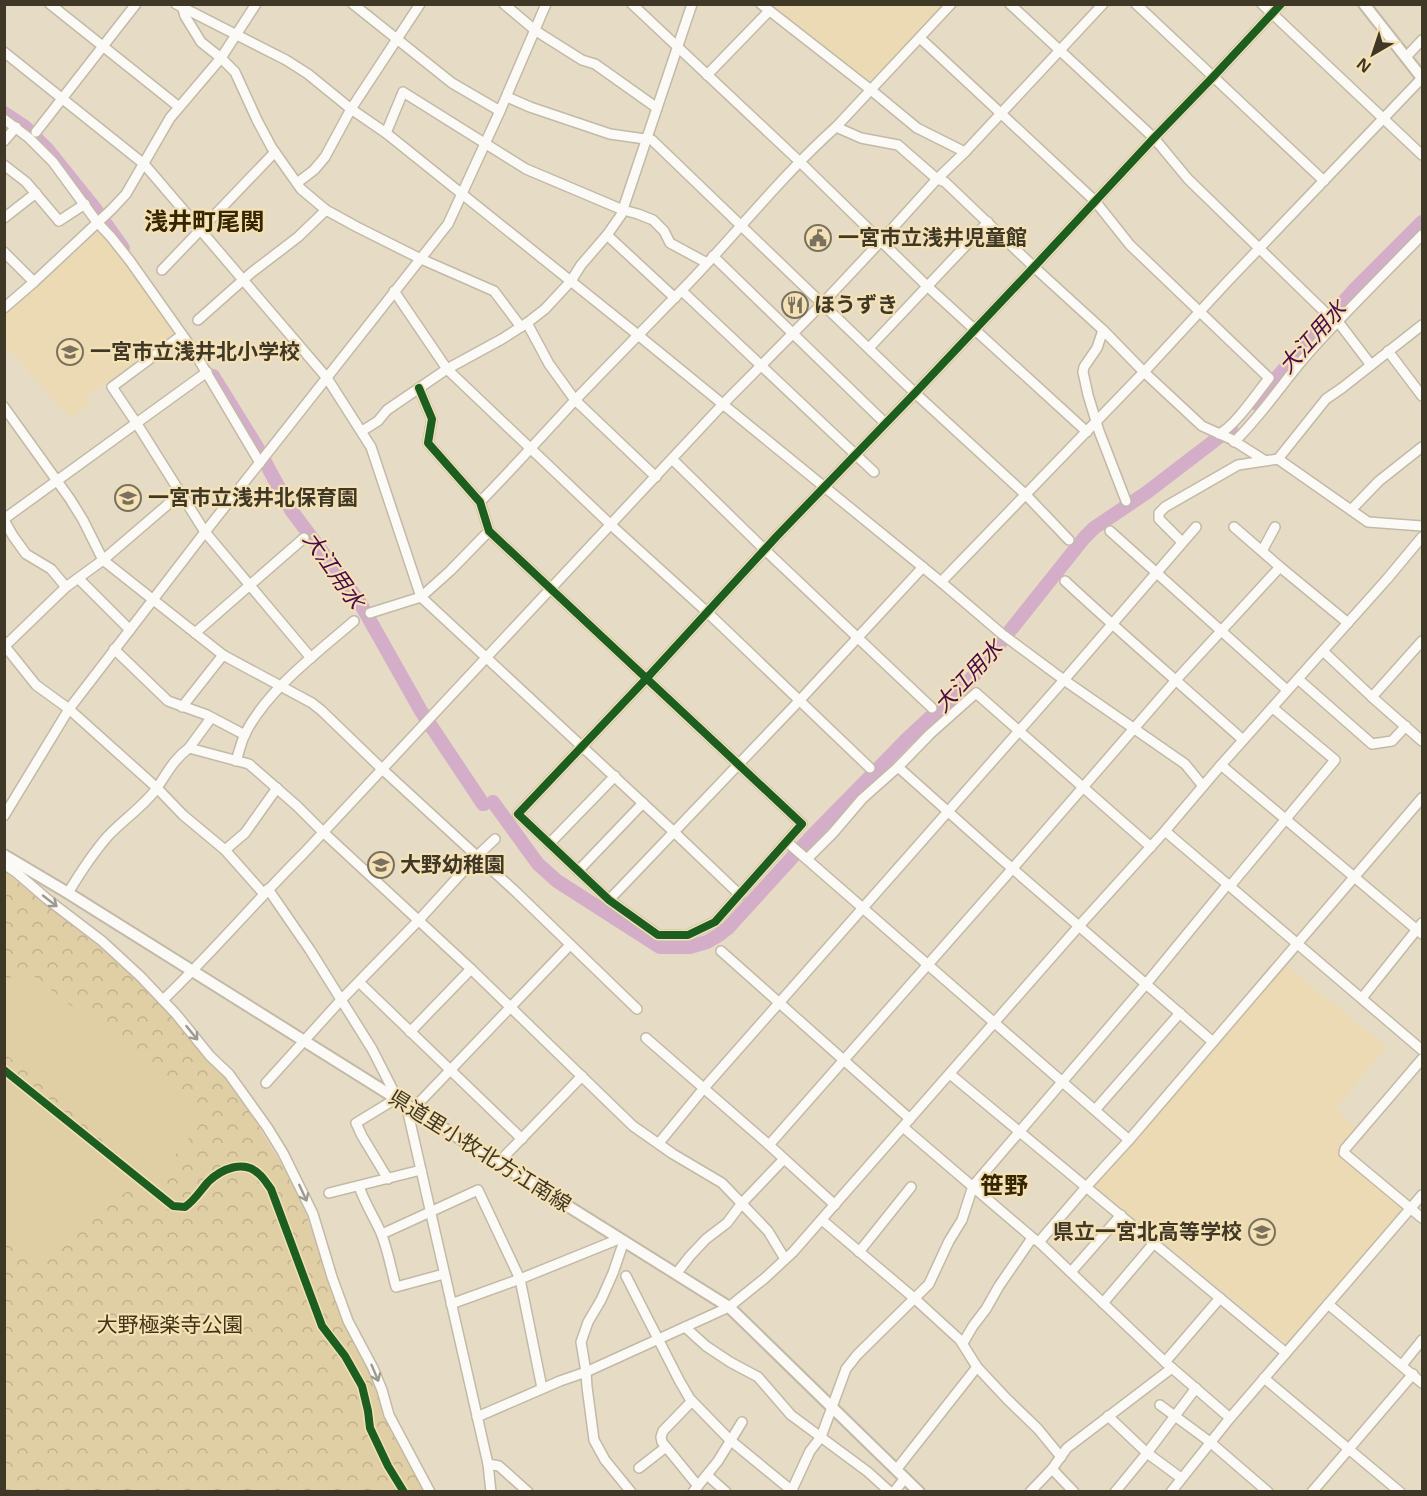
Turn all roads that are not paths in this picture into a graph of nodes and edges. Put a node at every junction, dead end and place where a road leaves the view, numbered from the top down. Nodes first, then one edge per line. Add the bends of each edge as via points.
1 (50, 4) edge
2 (136, 4) edge
3 (256, 4) edge
4 (353, 4) edge
5 (420, 4) edge
6 (504, 4) edge
7 (546, 4) edge
8 (632, 4) edge
9 (692, 4) edge
10 (951, 4) edge
11 (1010, 4) edge
12 (1103, 4) edge
13 (1136, 4) edge
14 (1262, 4) edge
15 (1281, 4) edge
16 (1367, 6) edge
17 (179, 7) edge
18 (765, 8) edge
19 (1272, 15) junction
20 (536, 31) junction
21 (237, 35) junction
22 (920, 38) junction
23 (397, 39) junction
24 (1422, 40) edge
25 (103, 46) junction
26 (677, 48) junction
27 (1060, 51) junction
28 (4, 52) edge
29 (1406, 57) junction
30 (221, 58) junction
31 (707, 75) junction
32 (1213, 77) junction
33 (1422, 78) edge
34 (871, 90) junction
35 (507, 97) junction
36 (62, 98) junction
37 (179, 107) junction
38 (657, 108) junction
39 (351, 109) junction
40 (500, 111) junction
41 (1001, 114) junction
42 (1383, 118) junction
43 (4, 119) edge
44 (16, 127) junction
45 (836, 127) junction
46 (36, 132) dead end
47 (386, 133) junction
48 (1154, 138) junction
49 (4, 141) edge
50 (647, 141) junction
51 (485, 144) junction
52 (275, 152) junction
53 (965, 152) junction
54 (1422, 155) edge
55 (800, 162) junction
56 (144, 164) junction
57 (4, 165) edge
58 (937, 179) junction
59 (1324, 181) junction
60 (297, 183) junction
61 (36, 194) junction
62 (462, 195) junction
63 (1095, 201) junction
64 (85, 204) junction
65 (326, 210) junction
66 (623, 210) junction
67 (4, 218) edge
68 (100, 219) junction
69 (988, 222) junction
70 (741, 227) junction
71 (200, 229) junction
72 (607, 235) junction
73 (1422, 235) edge
74 (881, 241) junction
75 (1261, 248) junction
76 (4, 252) edge
77 (421, 259) junction
78 (710, 260) junction
79 (1034, 267) junction
80 (162, 270) dead end
81 (243, 280) junction
82 (571, 281) junction
83 (34, 282) junction
84 (927, 286) junction
85 (394, 291) junction
86 (678, 294) junction
87 (822, 304) junction
88 (4, 308) edge
89 (1201, 312) junction
90 (1333, 318) junction
91 (198, 320) dead end
92 (524, 325) junction
93 (1422, 325) edge
94 (974, 329) junction
95 (1103, 330) junction
96 (792, 333) junction
97 (638, 335) junction
98 (178, 338) dead end
99 (869, 348) junction
100 (1388, 351) junction
101 (761, 365) junction
102 (1371, 365) junction
103 (447, 369) junction
104 (207, 372) junction
105 (1144, 372) junction
106 (327, 378) junction
107 (419, 388) junction
108 (915, 393) junction
109 (1422, 396) edge
110 (575, 400) junction
111 (723, 405) junction
112 (4, 407) edge
113 (1096, 422) junction
114 (885, 423) junction
115 (137, 424) junction
116 (362, 431) junction
117 (1087, 432) junction
118 (1220, 434) junction
119 (1232, 441) junction
120 (1422, 447) edge
121 (532, 448) junction
122 (856, 455) junction
123 (672, 459) junction
124 (1278, 459) junction
125 (262, 460) junction
126 (1264, 460) junction
127 (874, 472) dead end
128 (656, 477) junction
129 (57, 481) junction
130 (824, 487) junction
131 (180, 494) junction
132 (1026, 495) junction
133 (1126, 501) dead end
134 (480, 502) junction
135 (1351, 510) junction
136 (4, 520) edge
137 (611, 525) junction
138 (1422, 526) edge
139 (1196, 527) dead end
140 (1234, 527) dead end
141 (1275, 527) dead end
142 (489, 531) junction
143 (1110, 531) dead end
144 (205, 532) junction
145 (1422, 537) edge
146 (304, 538) dead end
147 (1069, 540) dead end
148 (1182, 542) junction
149 (765, 550) junction
150 (1262, 551) junction
151 (103, 560) junction
152 (923, 567) junction
153 (1280, 567) junction
154 (1155, 573) junction
155 (79, 579) junction
156 (1065, 581) dead end
157 (941, 582) junction
158 (250, 585) junction
159 (66, 588) junction
160 (551, 590) junction
161 (421, 597) junction
162 (154, 600) junction
163 (707, 612) junction
164 (370, 613) dead end
165 (354, 621) dead end
166 (1348, 623) junction
167 (1112, 625) junction
168 (130, 630) junction
169 (1220, 631) junction
170 (195, 633) junction
171 (858, 639) junction
172 (1422, 641) edge
173 (5, 646) edge
174 (114, 649) junction
175 (1323, 651) junction
176 (224, 655) junction
177 (311, 658) junction
178 (486, 658) junction
179 (646, 679) junction
180 (1298, 679) junction
181 (1064, 680) junction
182 (1176, 680) junction
183 (282, 686) junction
184 (1287, 690) junction
185 (1372, 698) junction
186 (799, 701) junction
187 (182, 707) junction
188 (932, 708) dead end
189 (1273, 708) junction
190 (69, 709) junction
191 (211, 718) junction
192 (1406, 726) junction
193 (1135, 728) junction
194 (1018, 731) junction
195 (245, 735) junction
196 (1243, 740) junction
197 (1422, 741) edge
198 (583, 746) junction
199 (189, 748) junction
200 (236, 761) junction
201 (1221, 765) junction
202 (738, 766) junction
203 (898, 767) junction
204 (870, 768) dead end
205 (382, 769) junction
206 (615, 776) junction
207 (1203, 786) junction
208 (157, 788) junction
209 (277, 788) junction
210 (1084, 788) junction
211 (1422, 799) edge
212 (643, 803) junction
213 (947, 811) junction
214 (4, 816) edge
215 (1286, 819) junction
216 (1165, 831) junction
217 (323, 832) junction
218 (674, 832) junction
219 (495, 839) dead end
220 (787, 842) junction
221 (549, 844) junction
222 (1151, 847) junction
223 (225, 850) junction
224 (801, 854) junction
225 (4, 855) edge
226 (476, 857) junction
227 (4, 864) edge
228 (1013, 868) junction
229 (578, 871) junction
230 (1354, 877) junction
231 (1229, 885) junction
232 (68, 892) junction
233 (266, 892) junction
234 (740, 895) junction
235 (609, 900) junction
236 (863, 908) junction
237 (418, 921) junction
238 (1079, 926) junction
239 (1421, 929) edge
240 (1298, 943) junction
241 (570, 945) junction
242 (721, 951) dead end
243 (928, 963) junction
244 (471, 969) junction
245 (194, 971) junction
246 (359, 982) junction
247 (1146, 984) junction
248 (1362, 998) junction
249 (163, 1000) junction
250 (341, 1000) junction
251 (780, 1003) junction
252 (511, 1007) junction
253 (637, 1009) dead end
254 (1180, 1013) junction
255 (995, 1023) junction
256 (410, 1032) junction
257 (646, 1038) dead end
258 (305, 1042) junction
259 (1213, 1042) junction
260 (1422, 1050) edge
261 (1422, 1059) edge
262 (844, 1060) junction
263 (450, 1070) junction
264 (950, 1074) junction
265 (582, 1076) junction
266 (1062, 1082) junction
267 (266, 1083) dead end
268 (704, 1088) junction
269 (405, 1104) junction
270 (1095, 1110) junction
271 (910, 1119) junction
272 (903, 1127) junction
273 (1019, 1131) junction
274 (522, 1139) junction
275 (1130, 1140) junction
276 (659, 1143) junction
277 (769, 1145) junction
278 (784, 1159) junction
279 (498, 1163) junction
280 (421, 1170) junction
281 (388, 1179) junction
282 (359, 1186) junction
283 (973, 1186) junction
284 (1087, 1186) junction
285 (911, 1187) dead end
286 (329, 1193) dead end
287 (1422, 1195) edge
288 (742, 1203) junction
289 (835, 1205) junction
290 (1411, 1208) junction
291 (431, 1212) junction
292 (1121, 1215) junction
293 (1422, 1218) edge
294 (822, 1220) junction
295 (381, 1234) junction
296 (622, 1240) junction
297 (1037, 1240) junction
298 (1154, 1243) junction
299 (859, 1252) junction
300 (785, 1259) junction
301 (1071, 1272) junction
302 (444, 1274) junction
303 (676, 1274) junction
304 (626, 1276) dead end
305 (520, 1279) junction
306 (914, 1298) junction
307 (1220, 1298) junction
308 (1103, 1303) junction
309 (451, 1304) junction
310 (1328, 1304) junction
311 (729, 1307) junction
312 (685, 1327) junction
313 (658, 1339) junction
314 (1422, 1340) edge
315 (963, 1343) junction
316 (1286, 1353) junction
317 (1168, 1365) junction
318 (1402, 1365) junction
319 (977, 1367) junction
320 (591, 1370) junction
321 (1413, 1374) junction
322 (1264, 1378) junction
323 (1422, 1383) edge
324 (542, 1388) junction
325 (1196, 1389) junction
326 (692, 1401) junction
327 (1160, 1405) dead end
328 (833, 1407) junction
329 (1108, 1416) junction
330 (1174, 1416) junction
331 (477, 1417) junction
332 (1230, 1418) junction
333 (742, 1422) dead end
334 (821, 1437) junction
335 (730, 1440) junction
336 (1210, 1442) junction
337 (666, 1447) junction
338 (1349, 1448) junction
339 (1147, 1453) junction
340 (1061, 1457) junction
341 (488, 1464) junction
342 (639, 1468) dead end
343 (1052, 1469) junction
344 (897, 1470) junction
345 (707, 1475) junction
346 (905, 1478) junction
347 (1181, 1478) junction
348 (696, 1489) edge
349 (430, 1491) edge
350 (491, 1491) edge
351 (528, 1491) edge
352 (631, 1491) edge
353 (726, 1491) edge
354 (791, 1491) edge
355 (892, 1491) edge
356 (919, 1491) edge
357 (1030, 1491) edge
358 (1074, 1491) edge
359 (1115, 1491) edge
360 (1171, 1491) edge
361 (1268, 1491) edge
362 (1312, 1491) edge
363 (1400, 1491) edge

1 - 25 street
2 - 25 street
3 - 21 street
4 - 23 street
5 - 23 street
6 - 20 street
7 - 20 street
8 - 26 street
9 - 26 street
10 - 22 street
11 - 27 street
12 - 27 street
13 - 32 street
14 - 19 street
15 - 19 street
16 - 29 main road
17 - 21 street
17 - 30 street via 201,42
18 - 31 street
18 - 34 street
19 - 32 street
19 - 42 street
20 - 35 street
20 - 38 street via 595,64
21 - 30 street
21 - 39 street via 308,74
22 - 34 street
22 - 41 street
23 - 39 street
23 - 40 street via 452,83
24 - 29 street
25 - 36 street
25 - 37 street
26 - 31 street
26 - 38 street
27 - 41 street
27 - 48 street
28 - 36 street
29 - 33 main road
30 - 37 street
30 - 52 street via 235,72
31 - 55 street
32 - 48 street
32 - 59 street
33 - 42 street
34 - 45 street
34 - 53 street via 917,128
35 - 40 street
35 - 50 street via 609,134
36 - 46 street
36 - 56 street
37 - 56 street
38 - 50 street
39 - 47 street
39 - 60 street via 325,157
40 - 51 street
41 - 53 street
41 - 63 street
42 - 54 street
42 - 59 street
43 - 44 street
44 - 49 street
44 - 64 street via 53,162
45 - 55 street
45 - 58 street via 861,138 898,145
47 - 51 street via 404,92
47 - 62 street
48 - 63 street
48 - 75 street via 1188,178
50 - 66 street
50 - 70 street via 652,140
51 - 62 street
51 - 66 street via 526,169
52 - 60 street
52 - 71 street
53 - 58 street
55 - 70 street
55 - 74 street
56 - 68 street via 126,194
56 - 71 street
57 - 61 street
58 - 69 street
58 - 74 street
59 - 75 street
60 - 65 street
61 - 64 street via 59,221
61 - 67 street
62 - 77 street via 448,224
62 - 82 street
63 - 79 street
63 - 89 street via 1130,245
64 - 68 street
65 - 77 street
65 - 81 street
66 - 72 street
66 - 78 street via 653,220 670,243
68 - 83 street
68 - 104 street
69 - 79 street
69 - 84 street
70 - 78 street
70 - 87 street
71 - 80 street
71 - 81 street
72 - 82 street
72 - 86 street
73 - 90 street
74 - 84 street
74 - 87 street
75 - 89 street
75 - 90 street
76 - 83 street
77 - 85 street
77 - 92 street via 494,291
78 - 86 street
78 - 96 street
79 - 94 street
79 - 95 street
81 - 91 street
81 - 106 street
82 - 92 street
82 - 97 street
83 - 88 street
84 - 94 street
84 - 99 street
85 - 103 street
85 - 106 street
86 - 97 street
86 - 101 street
87 - 96 street
87 - 99 street
89 - 105 street
89 - 118 street via 1269,378
90 - 102 street
90 - 119 street via 1254,421
92 - 103 street
92 - 110 street
93 - 100 street
94 - 108 street
94 - 117 street
95 - 105 street
95 - 113 street via 1083,372
96 - 101 street
96 - 114 street
97 - 110 street
97 - 111 street
98 - 115 street via 112,387
99 - 108 street
100 - 102 street
100 - 109 street
101 - 111 street
101 - 122 street
102 - 124 street via 1326,399
103 - 107 street
103 - 121 street
104 - 115 street
104 - 125 street
105 - 113 street
105 - 118 street via 1202,426
106 - 116 street
106 - 125 street
107 - 116 street
107 - 134 street via 432,419 428,443
108 - 114 street
108 - 132 street
110 - 121 street
110 - 128 street
111 - 123 street
111 - 130 street
112 - 129 street
113 - 117 street
113 - 133 street
114 - 122 street
115 - 129 street
115 - 131 street
116 - 161 street via 371,447
117 - 132 street
118 - 119 street
119 - 126 street
120 - 135 street via 1379,481
121 - 134 street
121 - 137 street
122 - 127 street
122 - 130 street
123 - 128 street
123 - 149 street
124 - 126 street
124 - 135 street
125 - 144 street
126 - 148 street via 1238,465 1165,507 1159,519
128 - 137 street
129 - 136 street
129 - 151 street
130 - 149 street
130 - 152 street
131 - 144 street
131 - 151 street
132 - 147 street
132 - 157 street
134 - 142 street
135 - 138 street via 1368,522
136 - 159 street via 26,554 51,569
137 - 160 street
137 - 163 street
139 - 148 street
140 - 150 street
141 - 150 street
142 - 160 street
142 - 161 street
143 - 154 street
144 - 158 street
144 - 162 street
145 - 166 street
146 - 158 street
148 - 154 street
149 - 163 street
149 - 171 street
150 - 153 street
151 - 155 street
151 - 162 street
152 - 157 street
152 - 171 street
153 - 166 street
153 - 169 street
154 - 167 street
154 - 169 street
155 - 159 street
155 - 168 street
156 - 167 street
157 - 181 street
158 - 170 street
158 - 177 street
159 - 173 street
160 - 178 street
160 - 179 street
161 - 164 street
161 - 178 street
162 - 168 street
162 - 170 street
163 - 179 street
163 - 186 street
165 - 177 street
166 - 175 street
167 - 181 street
167 - 182 street
168 - 174 street
169 - 182 street
169 - 184 street
170 - 176 street
171 - 186 street
171 - 188 street
172 - 185 street
173 - 190 street via 36,686
174 - 187 street via 168,701
174 - 190 street
175 - 180 street
175 - 185 street
176 - 183 street
176 - 187 street
177 - 183 street
178 - 198 street
178 - 205 street
179 - 198 street
179 - 202 street
180 - 184 street
180 - 192 street via 1372,744 1392,741
181 - 193 street
181 - 194 street
182 - 193 street
182 - 196 street
183 - 195 street
183 - 205 street via 322,711
184 - 189 street
185 - 192 street
186 - 202 street
186 - 204 street
187 - 191 street
189 - 196 street
189 - 215 street via 1335,760
190 - 208 street
190 - 214 street
191 - 195 street
191 - 199 street
192 - 197 street
193 - 207 street via 1185,764
193 - 210 street
194 - 203 street via 976,693
194 - 210 street
194 - 213 street
195 - 200 street
196 - 201 street
198 - 206 street
198 - 221 street via 518,814
199 - 200 street
199 - 208 street
200 - 209 street via 249,764
201 - 207 street
201 - 215 street
202 - 218 street
202 - 220 street via 802,824
203 - 213 street
203 - 224 street via 862,799 833,833
205 - 217 street
205 - 226 street
206 - 212 street
206 - 221 street
207 - 216 street
208 - 223 street via 183,816
208 - 232 street via 109,835
209 - 217 street
209 - 223 street via 245,833
210 - 222 street
210 - 228 street
211 - 230 street
212 - 218 street
212 - 229 street
213 - 228 street
213 - 236 street
215 - 230 street
215 - 231 street
216 - 222 street
216 - 231 street
217 - 233 street
217 - 237 street
218 - 234 street
218 - 235 street
219 - 226 street
220 - 224 street
220 - 234 street
221 - 229 street
222 - 238 street
223 - 233 street
224 - 236 street
225 - 232 main road, 県道里小牧北方江南線
226 - 237 street
226 - 241 street
227 -> 249 street via 102,941
228 - 238 street
228 - 243 street
229 - 235 street
230 - 239 street
230 - 240 street
231 - 240 street
231 - 247 street
232 - 245 main road, 県道里小牧北方江南線
233 - 245 street
233 - 250 street via 310,950
234 - 235 street via 715,922 688,935 658,935
236 - 243 street
236 - 251 street
237 - 244 street
237 - 246 street
238 - 247 street
238 - 255 street
239 - 248 street
240 - 248 street
240 - 259 street
241 - 252 street
241 - 253 street
242 - 251 street
243 - 255 street
243 - 262 street
244 - 252 street
244 - 256 street
245 - 249 street
245 - 258 main road, 県道里小牧北方江南線
246 - 250 street
246 - 256 street
247 - 254 street
247 - 266 street
248 - 260 street
249 -> 349 street via 229,1074 283,1153 313,1214 348,1321 373,1368 389,1415
250 - 258 street
250 - 269 street
251 - 262 street
251 - 268 street
252 - 263 street
252 - 265 street
254 - 259 street
254 - 270 street
255 - 264 street
255 - 266 street
256 - 263 street
257 - 268 street
258 - 267 street
258 - 269 main road, 県道里小牧北方江南線
259 - 275 street
261 - 290 street via 1344,1153
262 - 271 street
262 - 277 street
263 - 269 street
263 - 274 street
264 - 271 street
264 - 273 street
265 - 274 street
265 - 276 street via 633,1126
266 - 270 street
266 - 273 street
268 - 276 street
268 - 277 street
269 - 279 main road, 県道里小牧北方江南線
269 - 280 street
269 - 281 street via 356,1123
270 - 275 street
271 - 272 street
272 - 283 street
272 - 289 street
273 - 283 street
273 - 284 street
274 - 279 street
275 - 284 street
276 - 288 street via 723,1183
277 - 278 street
278 - 288 street
278 - 289 street
279 - 296 main road, 県道里小牧北方江南線
280 - 281 street
280 - 291 street
281 - 282 street
282 - 286 street
282 - 295 street
283 - 297 street
283 - 306 street via 962,1220 928,1284
284 - 292 street
284 - 297 street
285 - 299 street
287 - 290 street
288 - 300 street via 768,1231
288 - 303 street
289 - 294 street
290 - 293 street
290 - 310 street
291 - 295 street
291 - 302 street
291 - 305 street via 478,1190
292 - 298 street
292 - 301 street
294 - 299 street
294 - 300 street
295 - 302 street via 396,1287
296 - 303 main road, 県道里小牧北方江南線
296 - 305 street
296 - 320 street via 606,1289 581,1342
297 - 301 street
297 - 315 street via 1030,1242
298 - 307 street
298 - 308 street
299 - 306 street
300 - 311 street
301 - 308 street
302 - 309 street
303 - 311 main road, 県道里小牧北方江南線
304 - 313 street
305 - 309 street
305 - 324 street
306 - 315 street
306 - 328 street via 846,1369
307 - 316 street
307 - 317 street
308 - 317 street
309 - 331 street
310 - 316 street
310 - 318 street
311 - 312 street
311 - 328 main road, 県道里小牧北方江南線
312 - 313 street
312 - 334 street via 706,1346 758,1377 791,1415
313 - 320 street
313 - 326 street
314 - 318 street
315 - 319 street
316 - 322 street
317 - 325 street
317 - 329 street
318 - 321 street
319 - 340 street
319 - 344 street
320 - 324 street
320 - 352 street via 587,1387 594,1440
321 - 323 street
321 - 338 street
322 - 332 street
322 - 338 street
324 - 331 street
325 - 330 street
325 - 332 street
326 - 335 street
326 - 337 street via 663,1431 661,1437
327 - 330 street
328 - 334 street
328 - 344 main road, 県道里小牧北方江南線
329 - 339 street
329 - 340 street
330 - 336 street
330 - 339 street
331 - 341 street
332 - 336 street
333 - 335 street
334 - 354 street
334 - 355 street
335 - 345 street
335 - 354 street
336 - 347 street
336 - 361 street
337 - 342 street
337 - 348 street
338 - 362 street
338 - 363 street
339 - 347 street
339 - 359 street
340 - 343 street
341 - 350 street
341 - 351 street via 499,1466
343 - 357 street
343 - 358 street
344 - 346 main road, 県道里小牧北方江南線
345 - 348 street
345 - 353 street
346 - 355 street
346 - 356 main road, 県道里小牧北方江南線
347 - 360 street

